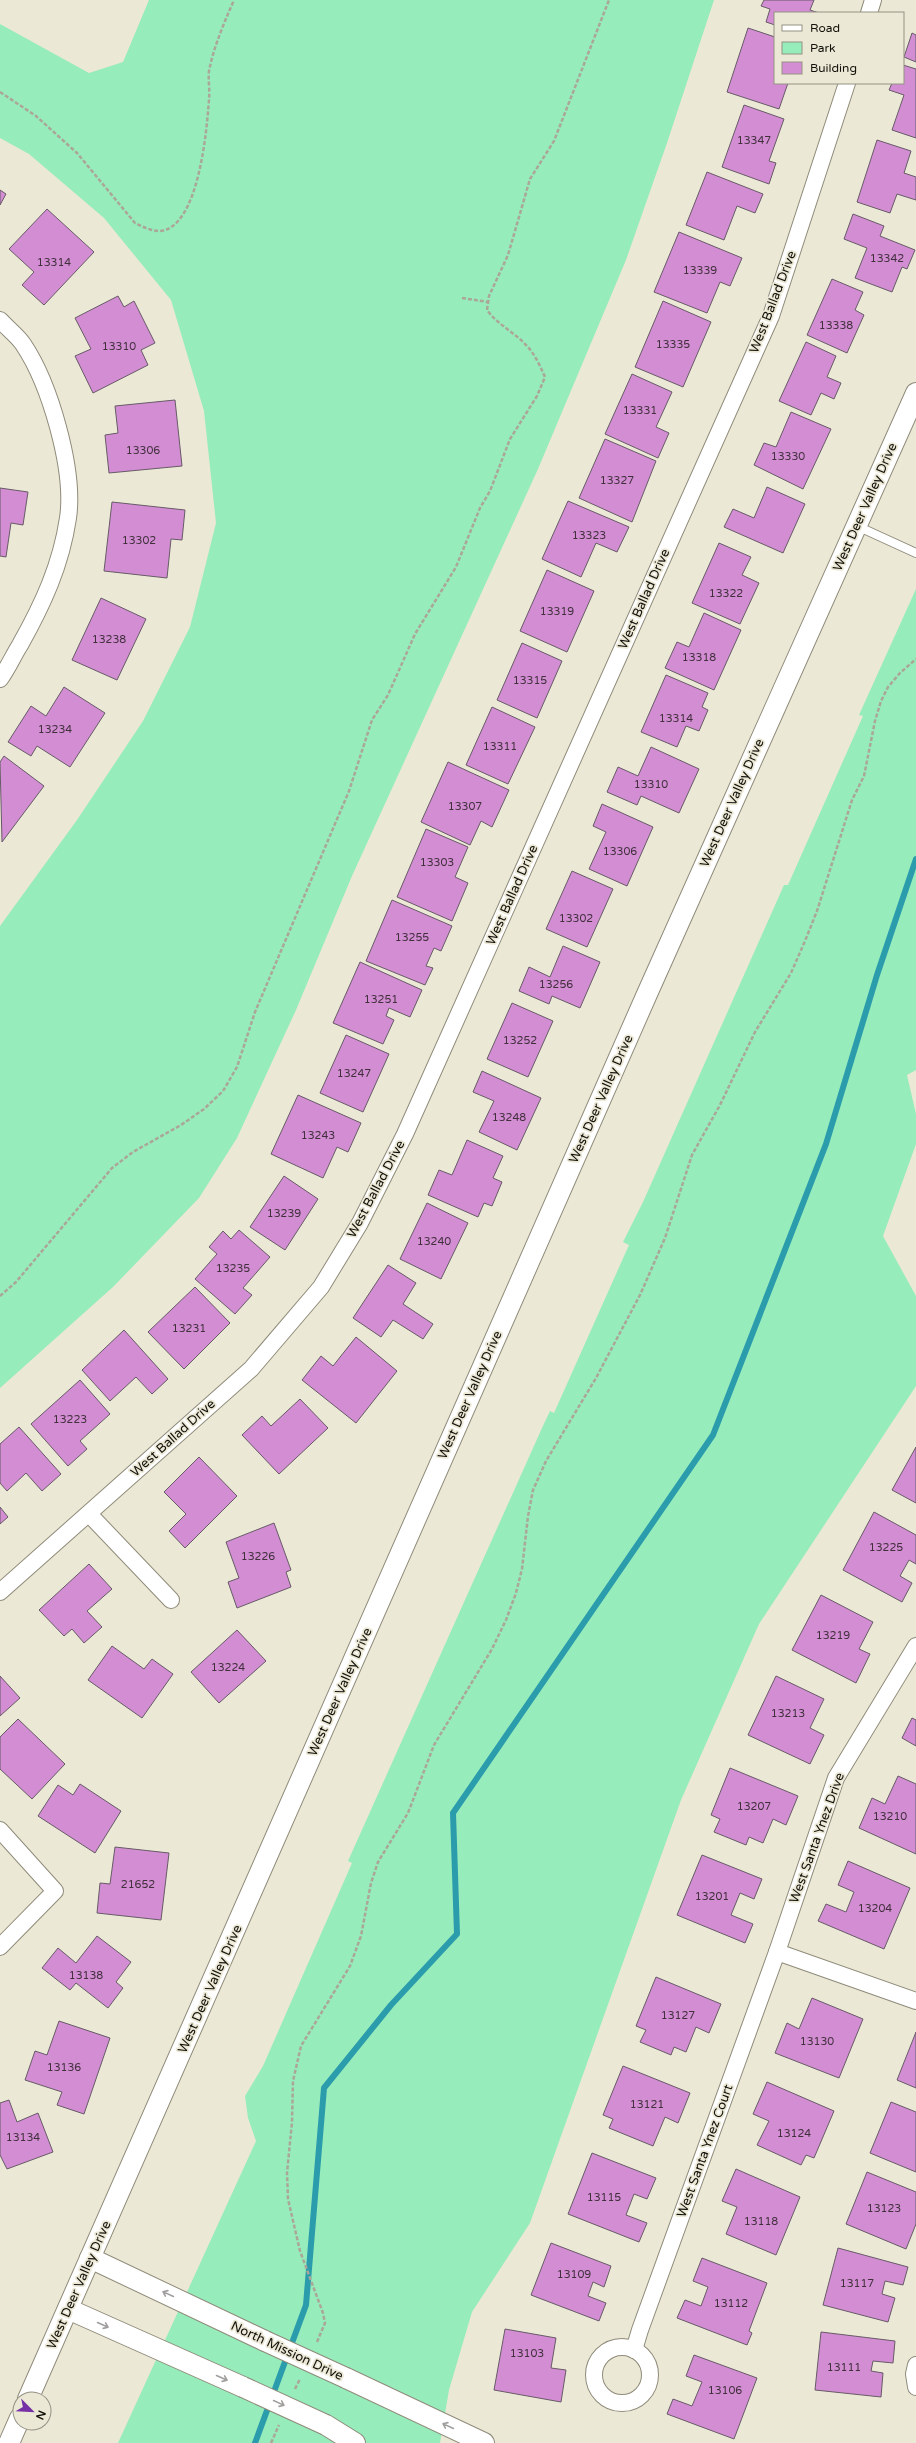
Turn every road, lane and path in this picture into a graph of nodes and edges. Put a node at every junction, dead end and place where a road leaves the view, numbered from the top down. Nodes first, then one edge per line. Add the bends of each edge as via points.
1 (234, 0) edge
2 (609, 0) edge
3 (873, 0) edge
4 (869, 12) edge
5 (847, 84) edge
6 (0, 92) edge
7 (462, 298) dead end
8 (488, 302) junction
9 (0, 320) edge
10 (916, 393) edge
11 (857, 526) junction
12 (916, 553) edge
13 (916, 660) edge
14 (0, 679) edge
15 (0, 1296) edge
16 (89, 1514) junction
17 (0, 1592) edge
18 (171, 1600) dead end
19 (916, 1646) edge
20 (0, 1830) edge
21 (0, 1947) edge
22 (777, 1952) junction
23 (916, 2001) edge
24 (90, 2258) junction
25 (68, 2309) junction
26 (313, 2350) dead end
27 (634, 2350) dead end
28 (916, 2365) edge
29 (303, 2372) dead end
30 (916, 2387) edge
31 (32, 2391) edge
32 (293, 2393) dead end
33 (280, 2422) dead end
34 (14, 2431) edge
35 (9, 2443) edge
36 (271, 2443) edge
37 (354, 2443) edge
38 (484, 2443) edge

1 - 6 path via 218,37 210,67 204,148 198,177 181,220 171,228 148,229 134,223 77,153 36,116
2 - 8 path via 554,141 530,179 508,255
3 - 4 street
5 - 16 street, West Ballad Drive via 771,316 405,1134 360,1223 320,1287 251,1369
7 - 8 path
8 - 15 path via 487,310 496,322 526,345 546,377 510,439 456,567 415,634 388,695 372,720 349,791 255,1012 237,1067 223,1091 204,1109 132,1152 112,1168 16,1282
9 - 14 street via 23,344 53,410 68,473 68,517 60,556 44,602
10 - 11 street, West Deer Valley Drive
11 - 12 lane
11 - 24 street, West Deer Valley Drive via 647,994
13 - 26 path via 888,687 875,721 864,776 852,800 805,941 692,1155 664,1238 640,1295 596,1378 543,1467 533,1490 522,1569 506,1620 489,1655 434,1745 408,1813 378,1862 371,1883 361,1936 350,1966 300,2052 293,2081 287,2173 288,2193 300,2251 325,2323
16 - 17 street, West Ballad Drive
16 - 18 street
19 - 22 street, West Santa Ynez Drive via 836,1778
20 - 21 street via 55,1891
22 - 23 street
22 - 27 street, West Santa Ynez Court
24 - 25 street, West Deer Valley Drive
38 -> 24 street, North Mission Drive, bridge
25 - 31 street, West Deer Valley Drive
25 -> 37 street, bridge via 326,2425
28 - 30 street
29 - 32 path
33 - 36 path
34 - 35 street

